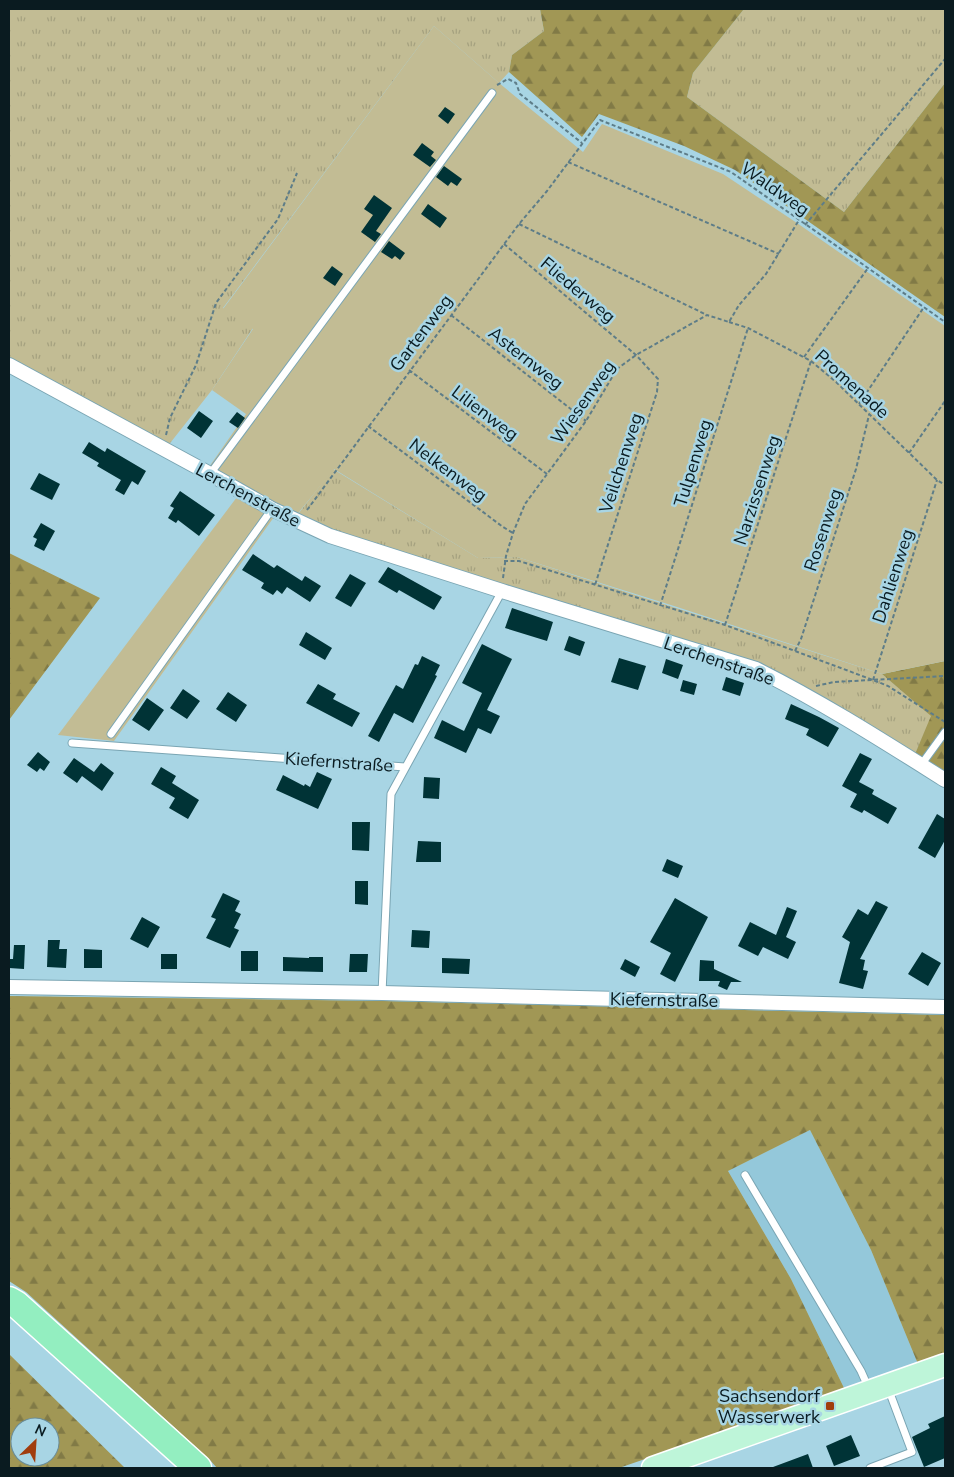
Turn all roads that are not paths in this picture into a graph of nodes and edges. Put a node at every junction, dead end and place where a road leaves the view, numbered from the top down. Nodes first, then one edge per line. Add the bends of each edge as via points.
1 (492, 93) road end
2 (9, 365) edge
3 (210, 474) junction
4 (272, 509) junction
5 (502, 591) junction
6 (945, 732) edge
7 (112, 734) dead end
8 (72, 743) dead end
9 (921, 765) junction
10 (406, 767) junction
11 (945, 780) edge
12 (9, 987) edge
13 (382, 994) junction
14 (945, 1007) edge
15 (745, 1174) dead end
16 (9, 1300) edge
17 (9, 1317) edge
18 (945, 1365) edge
19 (879, 1389) junction
20 (177, 1468) edge
21 (198, 1468) edge
22 (653, 1468) edge
23 (870, 1468) edge

1 - 3 lane
2 - 3 street, Lerchenstraße
3 - 4 street, Lerchenstraße
4 - 5 street, Lerchenstraße via 330,536
4 - 7 lane
5 - 9 street, Lerchenstraße via 756,669 836,712
5 - 10 lane
6 - 9 lane
8 - 10 lane, Kiefernstraße
9 - 11 street, Lerchenstraße
10 - 13 lane, Kiefernstraße via 391,794
12 - 13 street, Kiefernstraße
13 - 14 street, Kiefernstraße
15 - 19 lane via 861,1371
16 - 21 highway
17 - 20 highway
18 - 19 main road
19 - 22 main road
19 - 23 lane via 912,1452

